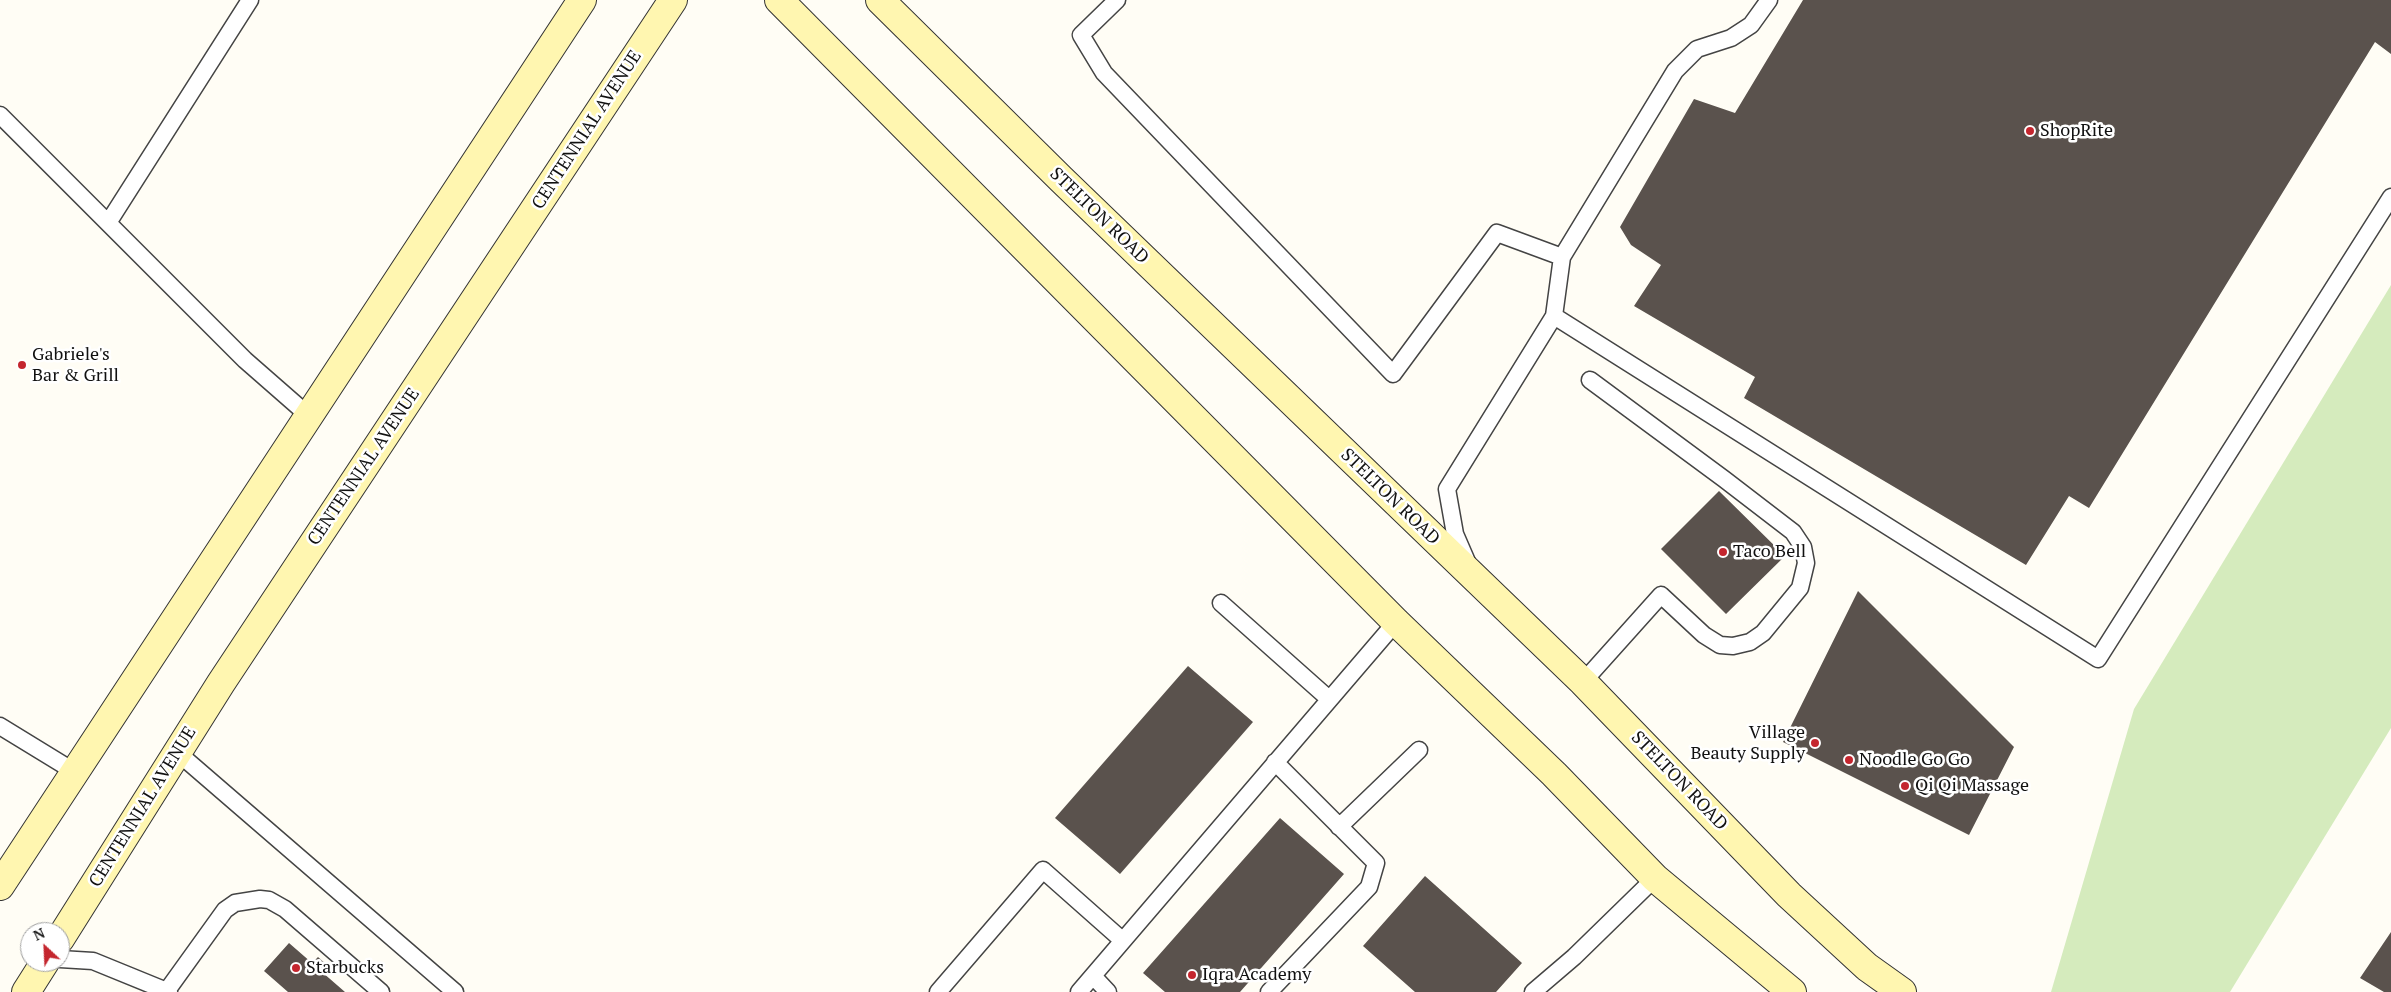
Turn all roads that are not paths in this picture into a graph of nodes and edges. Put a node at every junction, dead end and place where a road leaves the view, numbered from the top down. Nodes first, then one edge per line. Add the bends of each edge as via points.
1 (250, 0) edge
2 (582, 0) edge
3 (673, 0) edge
4 (779, 0) edge
5 (880, 0) edge
6 (1117, 0) edge
7 (1769, 0) edge
8 (0, 115) edge
9 (2391, 197) edge
10 (108, 223) junction
11 (1562, 257) junction
12 (1554, 316) junction
13 (1590, 380) dead end
14 (309, 416) junction
15 (1477, 582) junction
16 (1221, 603) dead end
17 (1396, 622) junction
18 (1583, 682) junction
19 (1330, 699) junction
20 (0, 726) edge
21 (1419, 750) dead end
22 (177, 752) junction
23 (1275, 762) junction
24 (76, 772) junction
25 (1339, 826) junction
26 (1655, 878) junction
27 (0, 886) edge
28 (70, 923) edge
29 (1122, 940) junction
30 (70, 960) edge
31 (39, 972) edge
32 (1093, 976) junction
33 (168, 991) edge
34 (26, 992) edge
35 (381, 992) edge
36 (455, 992) edge
37 (938, 992) edge
38 (1079, 992) edge
39 (1108, 992) edge
40 (1269, 992) edge
41 (1533, 992) edge
42 (1792, 992) edge
43 (1902, 992) edge

1 - 10 lane
2 - 14 main road
3 - 22 main road, CENTENNIAL AVENUE
4 - 17 main road
5 - 15 main road, STELTON ROAD via 1060,179
6 - 11 lane via 1081,35 1104,73 1393,374 1497,233
7 - 11 lane via 1751,25 1731,38 1697,49 1675,71
8 - 10 lane
9 - 12 lane via 2098,658
10 - 14 lane via 245,360
11 - 12 lane
12 - 15 lane via 1446,489 1454,534
13 - 18 lane via 1793,532 1803,547 1806,563 1800,588 1763,634 1750,642 1720,645 1704,635 1661,596
14 - 24 main road
15 - 18 main road, STELTON ROAD
16 - 19 lane
17 - 19 lane
17 - 26 main road via 1554,774
18 - 43 main road, STELTON ROAD via 1788,896 1867,967
19 - 23 lane
20 - 24 lane
21 - 25 lane
22 - 28 main road, CENTENNIAL AVENUE
22 - 36 lane
23 - 25 lane
23 - 29 lane
24 - 27 main road
25 - 40 lane via 1376,863 1369,887
26 - 41 lane
26 - 42 main road
29 - 32 lane
29 - 37 lane via 1043,870
30 - 33 lane via 93,961
31 - 34 main road
32 - 38 lane
32 - 39 lane
33 - 35 lane via 225,910 235,903 260,899 270,900 285,909

